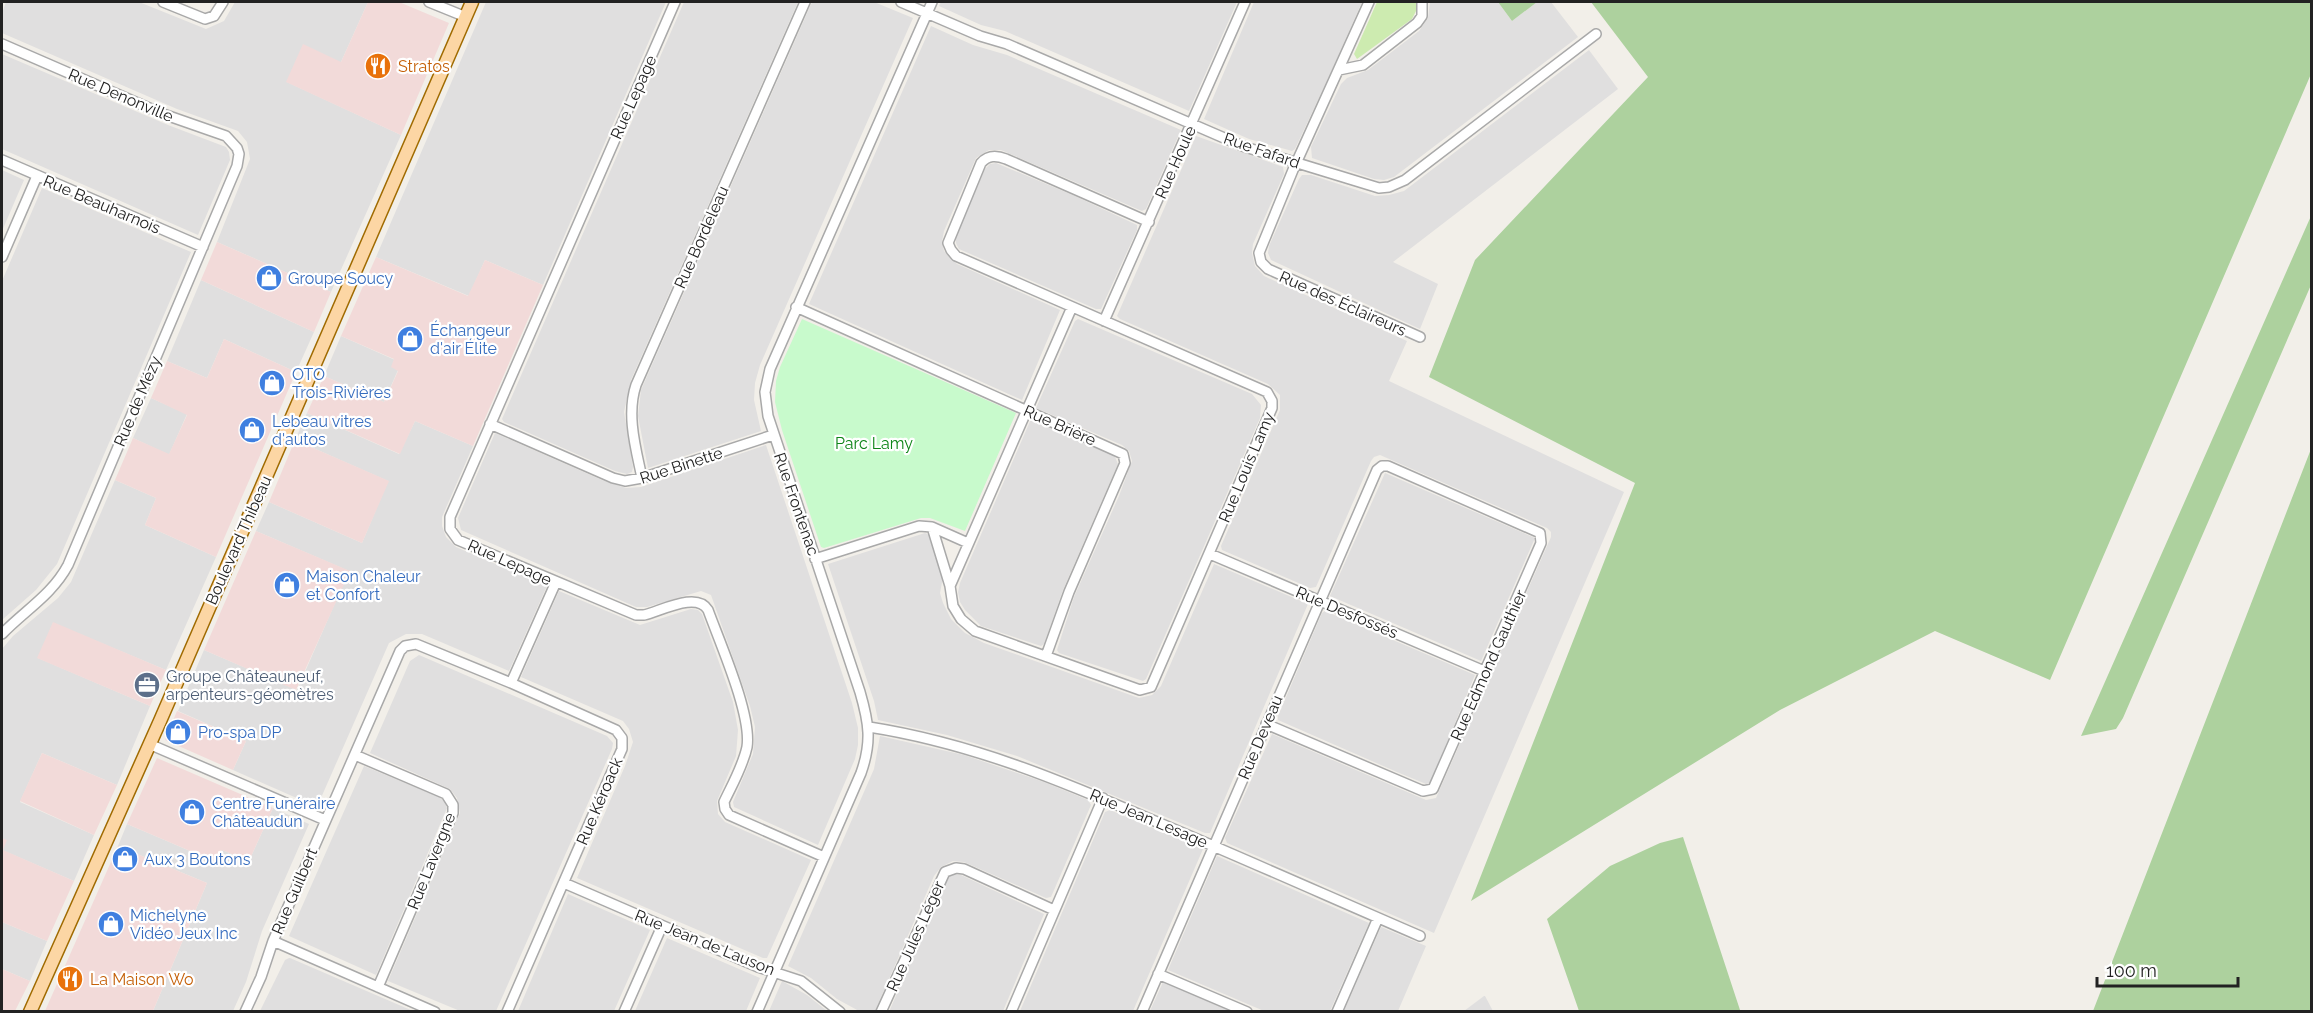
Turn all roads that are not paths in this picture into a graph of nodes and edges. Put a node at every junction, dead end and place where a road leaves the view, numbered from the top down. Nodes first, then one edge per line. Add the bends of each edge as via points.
1 (163, 2) edge
2 (223, 2) edge
3 (429, 2) edge
4 (472, 2) edge
5 (675, 2) edge
6 (805, 2) edge
7 (901, 2) edge
8 (932, 2) edge
9 (1245, 2) edge
10 (1369, 2) edge
11 (1422, 2) edge
12 (927, 13) junction
13 (466, 17) junction
14 (1596, 34) dead end
15 (2, 44) edge
16 (1339, 70) junction
17 (1192, 124) junction
18 (237, 148) joint
19 (2, 160) edge
20 (1297, 162) junction
21 (37, 176) junction
22 (1149, 222) junction
23 (203, 247) junction
24 (2, 257) edge
25 (796, 307) junction
26 (1072, 307) junction
27 (1104, 321) junction
28 (1420, 338) dead end
29 (1027, 410) junction
30 (490, 424) junction
31 (773, 435) junction
32 (1382, 466) joint
33 (642, 478) junction
34 (932, 527) junction
35 (968, 543) junction
36 (1210, 554) junction
37 (815, 559) junction
38 (556, 582) junction
39 (950, 586) junction
40 (1319, 600) junction
41 (2, 634) edge
42 (409, 645) joint
43 (1047, 656) junction
44 (1484, 671) junction
45 (511, 683) junction
46 (1266, 724) junction
47 (869, 727) junction
48 (149, 744) junction
49 (355, 755) junction
50 (1103, 798) junction
51 (325, 820) junction
52 (1213, 845) junction
53 (824, 857) junction
54 (564, 884) junction
55 (1054, 910) junction
56 (1378, 918) junction
57 (662, 926) junction
58 (1420, 936) dead end
59 (273, 941) junction
60 (774, 971) junction
61 (1158, 974) junction
62 (378, 987) junction
63 (30, 1011) edge
64 (245, 1011) edge
65 (435, 1011) edge
66 (507, 1011) edge
67 (624, 1011) edge
68 (757, 1011) edge
69 (840, 1011) edge
70 (881, 1011) edge
71 (1011, 1011) edge
72 (1142, 1011) edge
73 (1247, 1011) edge
74 (1337, 1011) edge

1 - 2 street via 206,19 214,16
3 - 13 street
4 - 13 main road, Boulevard Thibeau
5 - 30 street, Rue Lepage
6 - 33 street, Rue Bordeleau via 636,385 632,413
7 - 12 street, Rue Fafard
8 - 12 street, Rue Frontenac
9 - 17 street, Rue Houle
10 - 16 street, Rue des Éclaireurs
11 - 16 street via 1422,16 1417,23 1367,63
12 - 17 street, Rue Fafard
12 - 25 street, Rue Frontenac
13 - 48 main road, Boulevard Thibeau
14 - 20 street, Rue Fafard via 1394,185 1368,186
15 - 18 street, Rue Denonville via 163,114 226,136
16 - 20 street, Rue des Éclaireurs
17 - 20 street, Rue Fafard via 1245,147
17 - 22 street, Rue Houle
18 - 23 street, Rue de Mézy via 237,166
19 - 21 street, Rue Beauharnois
20 - 28 street, Rue des Éclaireurs via 1260,248 1262,262 1268,269
21 - 23 street, Rue Beauharnois
21 - 24 street
22 - 26 street, Rue Louis Lamy via 1006,159 984,159 949,237 951,250 956,256
22 - 27 street, Rue Houle
23 - 41 street, Rue de Mézy via 68,565 55,586
25 - 29 street, Rue Brière
25 - 31 street, Rue Frontenac via 766,384 765,406
26 - 27 street, Rue Louis Lamy
26 - 29 street
27 - 36 street, Rue Louis Lamy via 1271,397 1272,408
29 - 35 street
29 - 43 street, Rue Brière via 1120,452 1125,460 1069,592
30 - 33 street, Rue Binette via 613,478
30 - 38 street, Rue Lepage via 450,517 450,529 458,540
31 - 33 street, Rue Binette
31 - 37 street, Rue Frontenac
32 - 40 street, Rue Deveau
32 - 44 street, Rue Edmond Gauthier via 1527,526 1541,536
34 - 35 street
34 - 37 street via 914,528
34 - 39 street, Rue Louis Lamy
35 - 39 street
36 - 40 street, Rue Desfossés
36 - 43 street, Rue Louis Lamy via 1148,689 1140,690
37 - 47 street, Rue Frontenac
38 - 45 street
38 - 53 street, Rue Lepage via 640,616 690,602 704,604 747,728 745,753 724,802 725,809 729,815
39 - 43 street, Rue Louis Lamy via 956,611 975,631
40 - 44 street, Rue Desfossés
40 - 46 street, Rue Deveau
42 - 45 street, Rue Kéroack via 419,644
42 - 49 street, Rue Guilbert via 400,651
44 - 46 street, Rue Edmond Gauthier via 1430,791
45 - 54 street, Rue Kéroack via 616,730 622,738 622,749
46 - 52 street, Rue Deveau
47 - 50 street, Rue Jean Lesage via 974,751
47 - 53 street, Rue Frontenac via 864,763
48 - 51 street
48 - 63 main road, Boulevard Thibeau
49 - 51 street, Rue Guilbert
49 - 62 street, Rue Lavergne via 447,795 454,807
50 - 52 street, Rue Jean Lesage
50 - 55 street
51 - 59 street, Rue Guilbert
52 - 56 street, Rue Jean Lesage
52 - 61 street, Rue Deveau
53 - 60 street, Rue Frontenac
54 - 57 street, Rue Jean de Lauson
54 - 66 street, Rue Kéroack
55 - 70 street, Rue Jules Léger via 964,869 945,872
55 - 71 street
56 - 58 street, Rue Jean Lesage
56 - 74 street
57 - 60 street, Rue Jean de Lauson
57 - 67 street
59 - 62 street
59 - 64 street, Rue Guilbert
60 - 68 street, Rue Frontenac
60 - 69 street, Rue Jean de Lauson via 810,986
61 - 72 street, Rue Deveau
61 - 73 street
62 - 65 street

